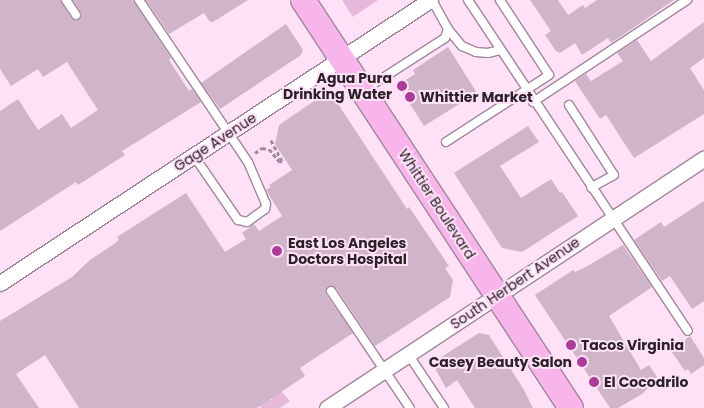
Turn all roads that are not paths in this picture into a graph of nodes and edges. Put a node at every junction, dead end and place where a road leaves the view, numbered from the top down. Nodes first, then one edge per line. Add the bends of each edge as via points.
1 (66, 0) edge
2 (139, 0) edge
3 (303, 0) edge
4 (431, 0) edge
5 (468, 0) edge
6 (500, 0) edge
7 (687, 0) edge
8 (76, 15) dead end
9 (448, 29) junction
10 (500, 50) junction
11 (341, 58) junction
12 (526, 90) junction
13 (363, 91) junction
14 (534, 102) junction
15 (569, 105) dead end
16 (227, 134) junction
17 (446, 142) dead end
18 (194, 156) junction
19 (704, 158) edge
20 (591, 188) junction
21 (612, 218) junction
22 (0, 283) edge
23 (331, 291) dead end
24 (498, 296) junction
25 (688, 332) dead end
26 (408, 354) junction
27 (385, 369) junction
28 (327, 408) edge
29 (410, 408) edge
30 (444, 408) edge
31 (571, 408) edge

1 - 8 lane
2 - 16 lane
3 - 11 main road, Whittier Boulevard
4 - 9 lane
4 - 11 street, Gage Avenue
5 - 10 lane
6 - 12 lane via 549,74
7 - 14 lane
9 - 10 lane via 468,50 488,53
9 - 13 lane via 445,38
10 - 12 lane
11 - 13 main road, Whittier Boulevard
11 - 16 street, Gage Avenue
12 - 14 lane
12 - 17 lane
13 - 24 main road, Whittier Boulevard
14 - 20 lane
15 - 20 lane via 614,174
16 - 18 street, Gage Avenue
16 - 18 lane via 248,162 266,207 247,222 241,222 235,216
18 - 22 street, Gage Avenue
19 - 21 street, South Herbert Avenue
20 - 21 lane
21 - 24 street, South Herbert Avenue
21 - 25 lane
23 - 27 lane
24 - 26 street, South Herbert Avenue
24 - 31 main road, Whittier Boulevard
26 - 27 street, South Herbert Avenue
26 - 30 lane
27 - 28 street, South Herbert Avenue
27 - 29 lane

